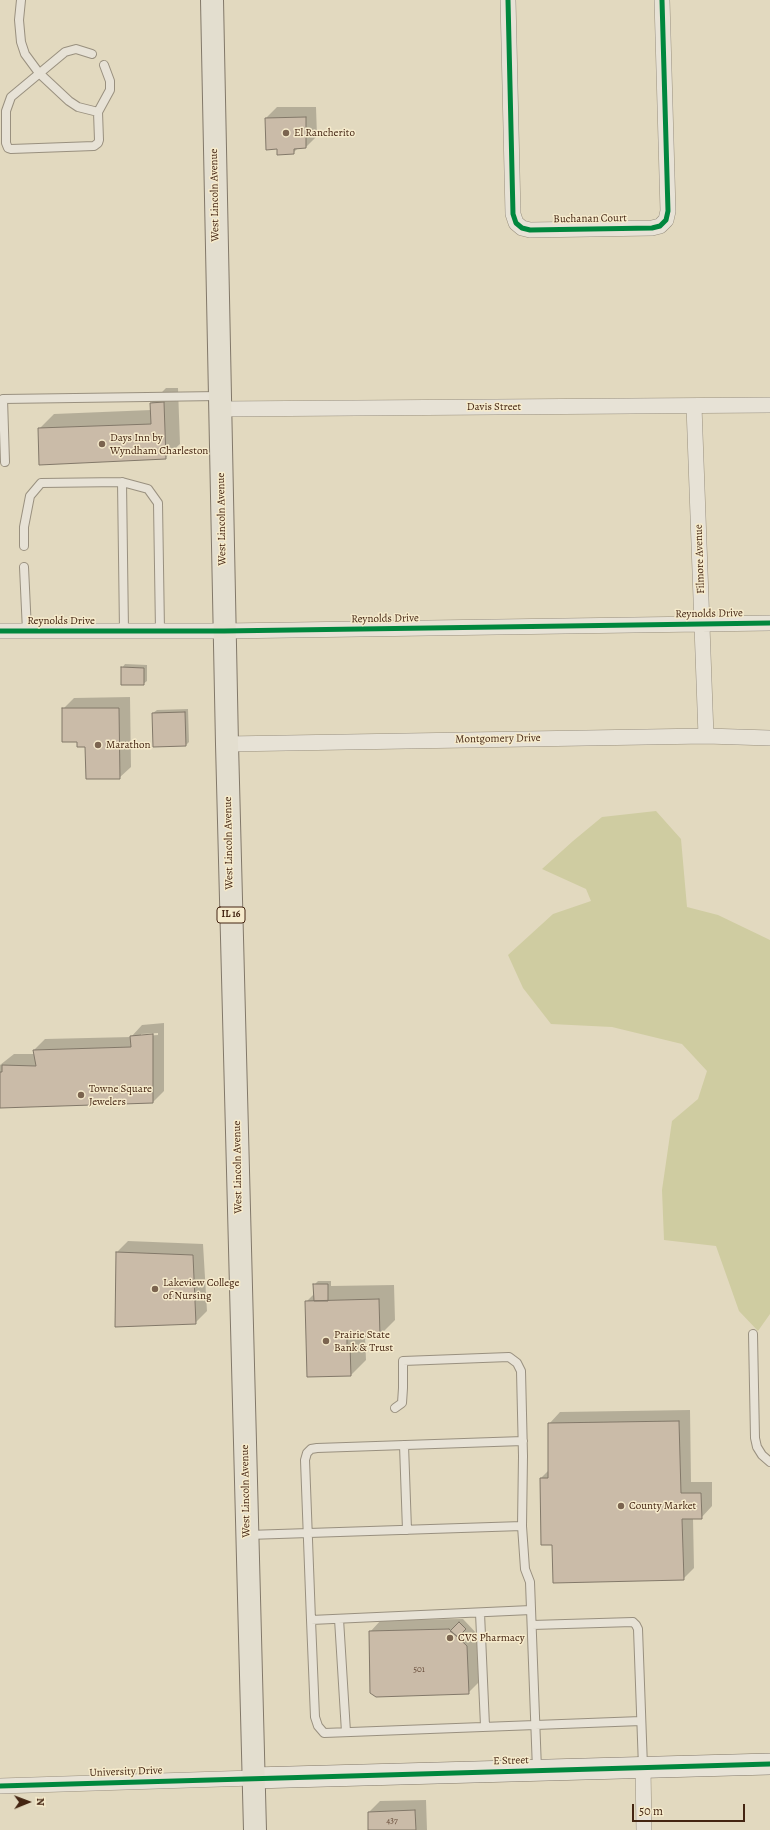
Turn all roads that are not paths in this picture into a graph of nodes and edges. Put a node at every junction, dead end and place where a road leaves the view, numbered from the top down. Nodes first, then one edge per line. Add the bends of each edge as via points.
1 (21, 0) edge
2 (212, 0) edge
3 (508, 0) edge
4 (662, 0) edge
5 (92, 54) dead end
6 (104, 65) dead end
7 (39, 73) junction
8 (98, 112) junction
9 (219, 402) junction
10 (770, 405) edge
11 (694, 406) junction
12 (5, 462) dead end
13 (122, 482) junction
14 (24, 546) dead end
15 (24, 567) dead end
16 (770, 623) edge
17 (703, 624) junction
18 (0, 631) edge
19 (27, 631) junction
20 (124, 631) junction
21 (160, 631) junction
22 (224, 631) junction
23 (706, 736) junction
24 (770, 738) edge
25 (227, 744) junction
26 (753, 1334) dead end
27 (395, 1408) dead end
28 (523, 1441) junction
29 (404, 1445) junction
30 (770, 1462) edge
31 (522, 1526) junction
32 (407, 1530) junction
33 (308, 1533) junction
34 (247, 1535) junction
35 (531, 1610) junction
36 (480, 1612) junction
37 (339, 1619) junction
38 (311, 1620) junction
39 (532, 1625) junction
40 (641, 1721) junction
41 (535, 1724) junction
42 (485, 1726) junction
43 (346, 1732) junction
44 (770, 1764) edge
45 (643, 1768) junction
46 (537, 1771) junction
47 (253, 1778) junction
48 (0, 1786) edge
49 (255, 1830) edge
50 (644, 1830) edge

1 - 7 lane via 21,42 25,54
2 - 9 main road, West Lincoln Avenue / IL 16
3 - 4 street, Buchanan Court via 513,214 516,223 530,230 652,228 660,226 666,220 668,211
5 - 7 lane via 83,50 70,50
6 - 8 lane via 110,81 110,90
7 - 8 lane via 78,107
7 - 8 lane via 11,97 8,104 5,123 8,148 94,146 100,140
9 - 11 street, Davis Street
9 - 12 lane via 3,399
9 - 22 main road, West Lincoln Avenue / IL 16
10 - 11 street, Davis Street
11 - 17 street, Filmore Avenue
13 - 14 lane via 41,483 30,496 24,527
13 - 20 lane
13 - 21 lane via 148,489 158,503
15 - 19 lane
16 - 17 street, Reynolds Drive
17 - 22 street, Reynolds Drive
17 - 23 street, Filmore Avenue
18 - 19 street, Reynolds Drive
19 - 20 street, Reynolds Drive
20 - 21 street, Reynolds Drive
21 - 22 street, Reynolds Drive
22 - 25 main road, West Lincoln Avenue / IL 16
23 - 24 street, Montgomery Drive
23 - 25 street, Montgomery Drive
25 - 34 main road, West Lincoln Avenue / IL 16
26 - 30 lane via 755,1438 757,1447
27 - 28 lane via 402,1403 403,1361 509,1358 517,1363 521,1371
28 - 29 lane
28 - 31 lane
29 - 32 lane
29 - 33 lane via 311,1449 305,1460
31 - 32 lane
31 - 35 lane
32 - 33 lane
33 - 34 lane
33 - 38 lane
34 - 47 main road, West Lincoln Avenue / IL 16
35 - 36 lane
35 - 39 lane
36 - 37 lane
36 - 42 lane
37 - 38 lane
37 - 43 lane
38 - 43 lane via 315,1717 324,1733
39 - 40 lane via 633,1622 636,1625
39 - 41 lane
40 - 41 lane
40 - 45 lane
41 - 42 lane
41 - 46 lane
42 - 43 lane
44 - 45 street, E Street
45 - 46 street, E Street
45 - 50 street
46 - 47 street, E Street
47 - 48 street, University Drive
47 - 49 main road, West Lincoln Avenue / IL 16

